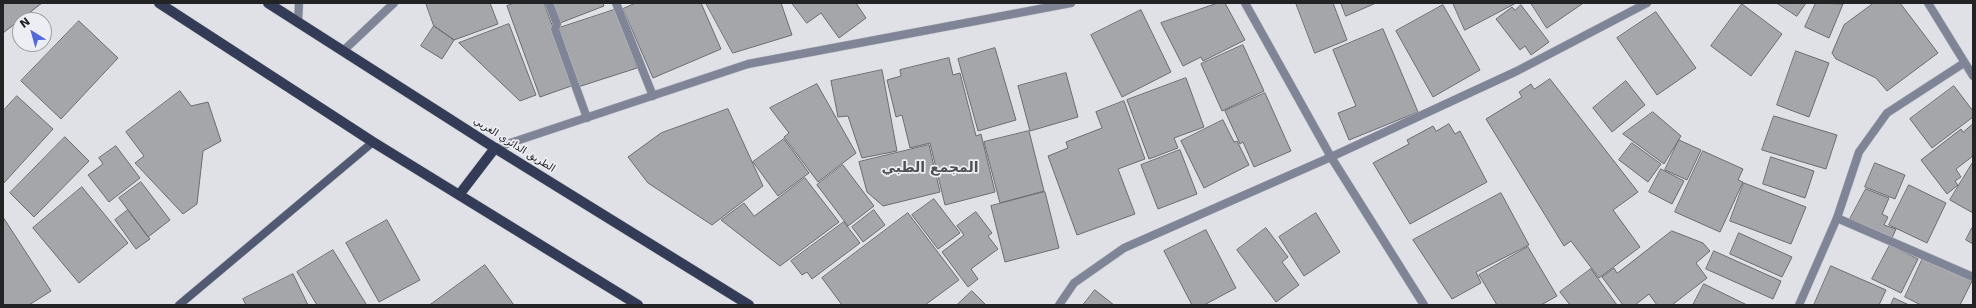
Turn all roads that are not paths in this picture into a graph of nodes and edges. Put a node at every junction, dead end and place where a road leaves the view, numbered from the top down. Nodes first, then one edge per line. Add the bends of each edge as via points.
1 (159, 3) edge
2 (268, 3) edge
3 (299, 3) edge
4 (394, 3) edge
5 (549, 3) edge
6 (616, 3) edge
7 (1071, 3) edge
8 (1245, 3) edge
9 (1647, 3) edge
10 (1928, 3) edge
11 (298, 23) junction
12 (343, 51) junction
13 (1964, 63) junction
14 (1973, 76) edge
15 (653, 96) junction
16 (587, 118) junction
17 (373, 142) junction
18 (495, 148) junction
19 (1331, 157) junction
20 (459, 195) junction
21 (1837, 218) junction
22 (1973, 277) edge
23 (179, 305) edge
24 (638, 305) edge
25 (749, 305) edge
26 (1059, 305) edge
27 (1424, 305) edge
28 (1799, 305) edge

1 - 17 main road
2 - 11 main road, الطريق الدائري الغربي
3 - 11 street
4 - 12 street
5 - 16 street via 557,24 555,29
6 - 15 street
7 - 15 street via 748,64
8 - 19 street
9 - 19 street via 1517,71
10 - 13 street
11 - 12 main road, الطريق الدائري الغربي
12 - 18 main road, الطريق الدائري الغربي
13 - 14 street
13 - 21 street via 1887,113 1859,152
15 - 16 street
16 - 18 street
17 - 20 main road
17 - 23 street
18 - 20 main road
18 - 25 main road, الطريق الدائري الغربي
19 - 26 street via 1124,248 1074,283
19 - 27 street
20 - 24 main road
21 - 22 street
21 - 28 street

